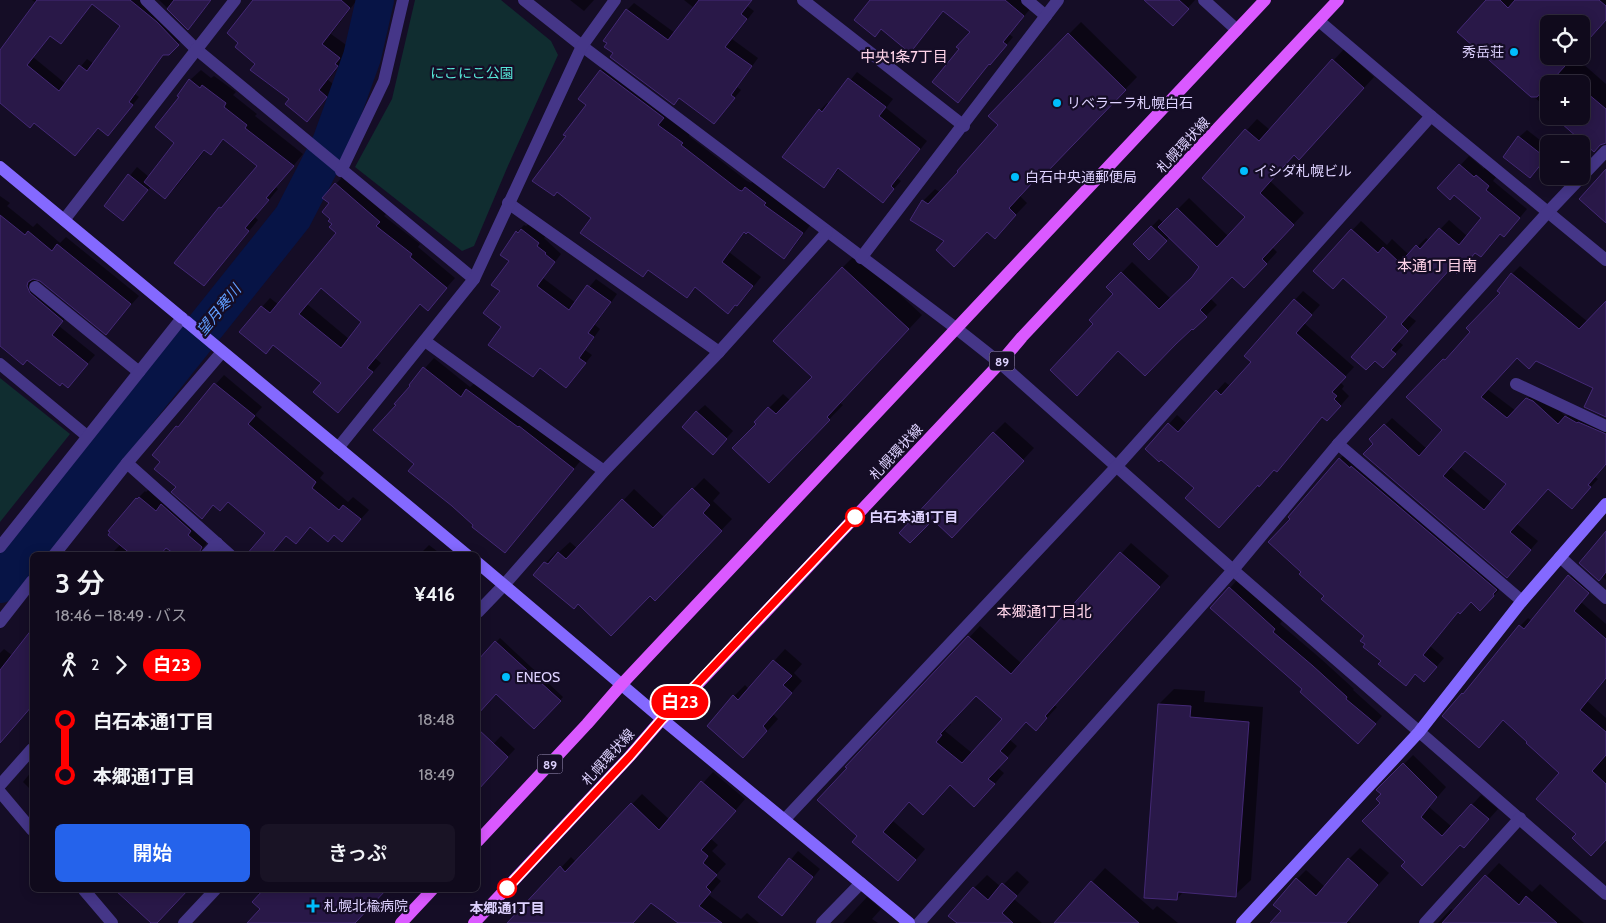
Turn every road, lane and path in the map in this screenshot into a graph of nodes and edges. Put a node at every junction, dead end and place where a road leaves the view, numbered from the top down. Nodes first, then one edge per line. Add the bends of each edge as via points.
1 (146, 0) edge
2 (235, 0) edge
3 (403, 0) edge
4 (524, 0) edge
5 (615, 0) edge
6 (803, 0) edge
7 (1027, 0) edge
8 (1058, 0) edge
9 (1204, 0) edge
10 (1265, 0) edge
11 (1338, 0) edge
12 (1046, 16) junction
13 (1319, 21) junction
14 (1237, 30) junction
15 (582, 46) junction
16 (196, 49) junction
17 (1431, 116) junction
18 (964, 126) junction
19 (1606, 151) edge
20 (0, 166) edge
21 (337, 166) junction
22 (508, 203) junction
23 (1548, 212) junction
24 (64, 220) junction
25 (828, 232) junction
26 (862, 258) junction
27 (1606, 260) edge
28 (474, 279) junction
29 (35, 287) dead end
30 (185, 320) junction
31 (957, 329) junction
32 (425, 341) junction
33 (222, 352) junction
34 (719, 352) junction
35 (0, 364) edge
36 (1000, 364) junction
37 (139, 372) junction
38 (1516, 384) dead end
39 (1606, 426) edge
40 (87, 436) junction
41 (1338, 444) junction
42 (338, 448) junction
43 (127, 464) junction
44 (1116, 467) junction
45 (604, 471) junction
46 (1606, 504) edge
47 (216, 543) junction
48 (0, 547) edge
49 (56, 552) edge
50 (208, 552) edge
51 (226, 552) edge
52 (464, 552) edge
53 (1560, 557) junction
54 (480, 565) edge
55 (1233, 570) junction
56 (30, 584) edge
57 (504, 585) junction
58 (1606, 598) edge
59 (1522, 601) junction
60 (480, 610) edge
61 (0, 622) edge
62 (621, 685) junction
63 (662, 719) junction
64 (1419, 732) junction
65 (30, 751) edge
66 (0, 785) edge
67 (0, 792) edge
68 (1520, 818) junction
69 (785, 819) junction
70 (30, 828) edge
71 (480, 839) edge
72 (861, 883) junction
73 (1604, 889) edge
74 (86, 892) edge
75 (213, 892) edge
76 (430, 892) edge
77 (112, 923) edge
78 (184, 923) edge
79 (401, 923) edge
80 (474, 923) edge
81 (822, 923) edge
82 (909, 923) edge
83 (919, 923) edge
84 (1242, 923) edge
85 (1425, 923) edge

1 - 16 street
2 - 16 street
3 - 21 street via 384,81
4 - 15 street
5 - 15 street
6 - 18 street
7 - 12 street
8 - 12 street
9 - 14 street
10 - 14 main road, 89
11 - 13 main road, 札幌環状線 / 89
12 - 18 street
13 - 17 street
13 - 36 main road, 札幌環状線 / 89
14 - 31 main road, 89
15 - 22 street
15 - 25 street
16 - 21 street
16 - 24 street
17 - 23 street
17 - 44 street
18 - 26 street
19 - 23 street
20 - 24 street
21 - 28 street
22 - 28 street
22 - 34 street
23 - 27 street
23 - 41 street
24 - 30 street
25 - 26 street
25 - 34 street
26 - 31 street
28 - 32 street
29 - 37 street
30 - 33 street
30 - 37 street
31 - 36 street
31 - 62 main road, 89
32 - 42 street
32 - 45 street
33 - 42 street
33 - 43 street
34 - 45 street
35 - 40 street
36 - 44 street
36 - 63 main road, 札幌環状線 / 89
37 - 40 street
38 - 39 street
40 - 48 street
41 - 55 street
41 - 59 street
42 - 52 street
43 - 47 street
43 - 49 street
44 - 55 street
44 - 69 street
45 - 57 street
46 - 53 street
47 - 50 street
47 - 51 street
53 - 58 street
53 - 59 street
54 - 57 street
55 - 64 street
55 - 83 street
56 - 61 street
57 - 60 street
57 - 62 street
59 - 64 street
62 - 63 street
62 - 71 main road, 89
63 - 69 street
63 - 80 main road, 札幌環状線 / 89
64 - 68 street
64 - 84 street
65 - 66 street
67 - 70 street
68 - 73 street
68 - 85 street
69 - 72 street
72 - 81 street
72 - 82 street
74 - 77 street
75 - 78 street
76 - 79 main road

